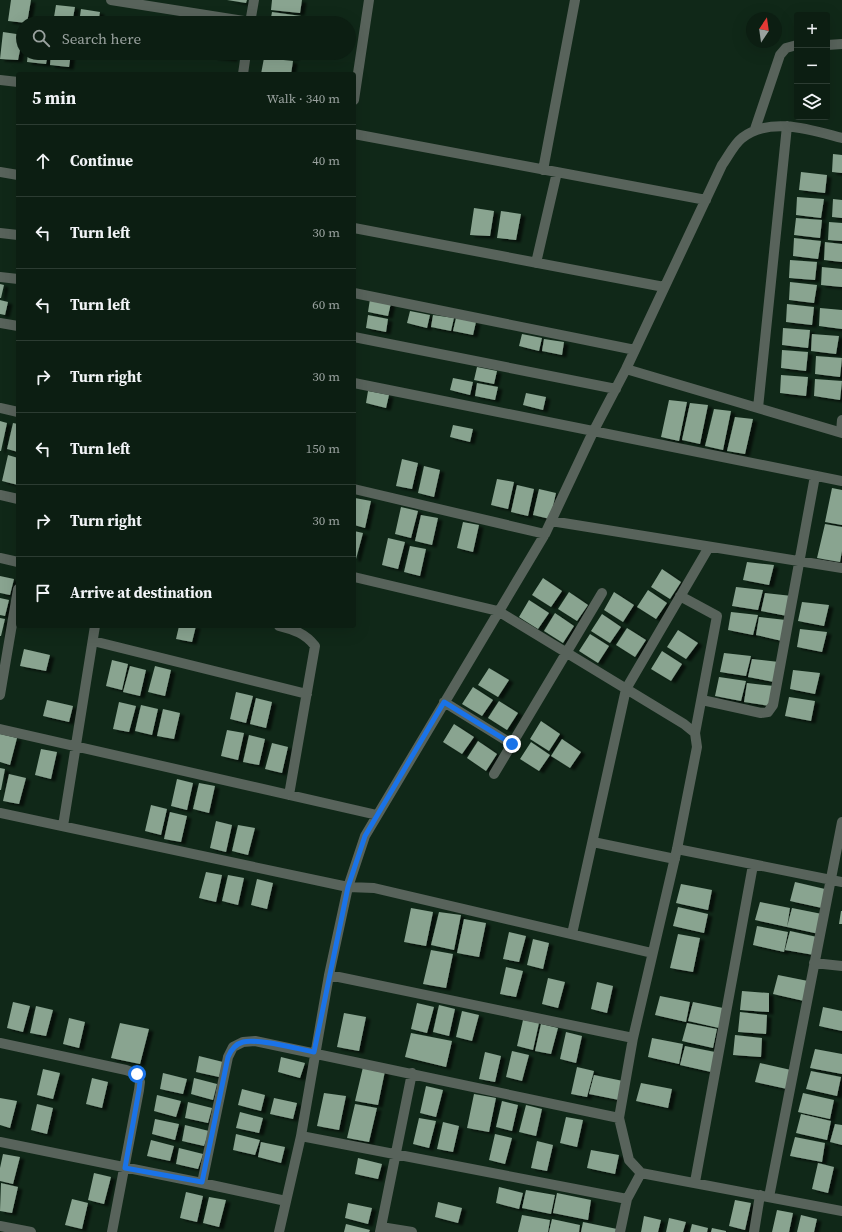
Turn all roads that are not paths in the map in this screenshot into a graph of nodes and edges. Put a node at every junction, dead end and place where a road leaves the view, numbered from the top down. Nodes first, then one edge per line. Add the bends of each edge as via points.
1 (111, 0) edge
2 (254, 0) edge
3 (369, 0) edge
4 (575, 0) edge
5 (164, 4) edge
6 (218, 16) edge
7 (251, 16) edge
8 (830, 44) edge
9 (842, 44) edge
10 (794, 46) edge
11 (245, 60) edge
12 (243, 72) edge
13 (0, 80) edge
14 (16, 82) edge
15 (356, 87) edge
16 (788, 126) junction
17 (755, 129) junction
18 (356, 134) edge
19 (842, 138) edge
20 (543, 170) junction
21 (0, 172) edge
22 (558, 172) junction
23 (16, 175) edge
24 (706, 200) junction
25 (356, 228) edge
26 (0, 233) edge
27 (16, 235) edge
28 (536, 263) junction
29 (0, 277) edge
30 (16, 280) edge
31 (664, 287) junction
32 (356, 293) edge
33 (0, 323) edge
34 (16, 326) edge
35 (356, 337) edge
36 (635, 350) junction
37 (626, 369) junction
38 (356, 383) edge
39 (616, 389) junction
40 (0, 408) edge
41 (758, 408) junction
42 (16, 412) edge
43 (842, 420) edge
44 (593, 432) junction
45 (841, 433) edge
46 (815, 476) junction
47 (842, 481) edge
48 (356, 489) edge
49 (0, 495) edge
50 (16, 499) edge
51 (551, 521) junction
52 (544, 534) junction
53 (709, 547) junction
54 (0, 558) edge
55 (800, 561) junction
56 (16, 562) edge
57 (842, 568) edge
58 (356, 577) edge
59 (602, 593) dead end
60 (680, 596) junction
61 (16, 601) edge
62 (498, 611) junction
63 (95, 628) edge
64 (287, 628) edge
65 (93, 641) junction
66 (567, 653) junction
67 (626, 689) junction
68 (307, 694) junction
69 (0, 695) edge
70 (702, 700) junction
71 (444, 702) junction
72 (0, 729) edge
73 (695, 733) junction
74 (512, 744) junction
75 (76, 746) junction
76 (494, 774) dead end
77 (289, 795) junction
78 (0, 813) edge
79 (376, 815) junction
80 (842, 822) edge
81 (63, 826) junction
82 (593, 842) junction
83 (676, 854) junction
84 (753, 864) junction
85 (830, 880) junction
86 (842, 882) edge
87 (348, 887) junction
88 (572, 934) junction
89 (652, 953) junction
90 (814, 963) junction
91 (842, 966) edge
92 (329, 975) junction
93 (633, 1038) junction
94 (0, 1043) edge
95 (314, 1052) junction
96 (412, 1073) junction
97 (619, 1118) junction
98 (301, 1136) junction
99 (0, 1142) edge
100 (396, 1154) junction
101 (125, 1168) junction
102 (641, 1173) junction
103 (202, 1182) junction
104 (695, 1182) junction
105 (765, 1196) junction
106 (627, 1199) junction
107 (286, 1201) junction
108 (842, 1211) edge
109 (0, 1226) edge
110 (381, 1230) edge
111 (31, 1232) edge
112 (112, 1232) edge
113 (279, 1232) edge
114 (412, 1232) edge
115 (620, 1232) edge
116 (754, 1232) edge

1 - 5 street
2 - 7 street
3 - 15 street
4 - 20 street
5 - 6 street
8 - 9 street
10 - 17 street via 786,48 780,55
11 - 12 street
13 - 14 street
16 - 17 street
16 - 19 street
16 - 41 street
17 - 24 street via 740,139 722,165
18 - 20 street
20 - 22 street
21 - 23 street
22 - 24 street
22 - 28 street
24 - 31 street
25 - 28 street
26 - 27 street
28 - 31 street
29 - 30 street
31 - 36 street
32 - 36 street
33 - 34 street
35 - 39 street
36 - 37 street
37 - 39 street
37 - 41 street
38 - 44 street
39 - 44 street
40 - 42 street
41 - 45 street
43 - 45 street
44 - 46 street
44 - 51 street
46 - 47 street
46 - 55 street
48 - 52 street
49 - 50 street
51 - 52 street
51 - 53 street
52 - 62 street
53 - 55 street
53 - 60 street
54 - 56 street
55 - 57 street
55 - 70 street via 773,705 768,712 761,712
58 - 62 street
59 - 66 street
60 - 67 street
60 - 70 street via 717,616
61 - 69 street
62 - 66 street
62 - 71 street
63 - 65 street
64 - 68 street via 308,637 315,646
65 - 68 street
65 - 75 street
66 - 67 street
66 - 74 street
67 - 73 street
67 - 82 street
68 - 77 street
70 - 73 street
71 - 74 street
71 - 79 street
72 - 75 street
73 - 83 street via 698,747
74 - 76 street
75 - 77 street
75 - 81 street
77 - 79 street
78 - 81 street
79 - 87 street via 365,836
80 - 85 street
81 - 87 street
82 - 83 street
82 - 88 street
83 - 84 street
83 - 89 street
84 - 85 street
84 - 104 street
85 - 86 street
85 - 90 street
87 - 88 street via 374,888
87 - 92 street
88 - 89 street
89 - 93 street
90 - 91 street
90 - 105 street
92 - 93 street
92 - 95 street
93 - 97 street
94 - 101 street via 137,1074 139,1090
95 - 96 street
95 - 98 street
95 - 103 street via 255,1041 243,1042 233,1047 228,1057
96 - 97 street
96 - 100 street
97 - 102 street via 629,1160
98 - 100 street
98 - 107 street
99 - 101 street
100 - 106 street
100 - 110 street
101 - 103 street
101 - 112 street
102 - 104 street
102 - 106 street
103 - 107 street
104 - 105 street
105 - 108 street
105 - 116 street
106 - 115 street
107 - 113 street
109 - 111 street
110 - 114 street

